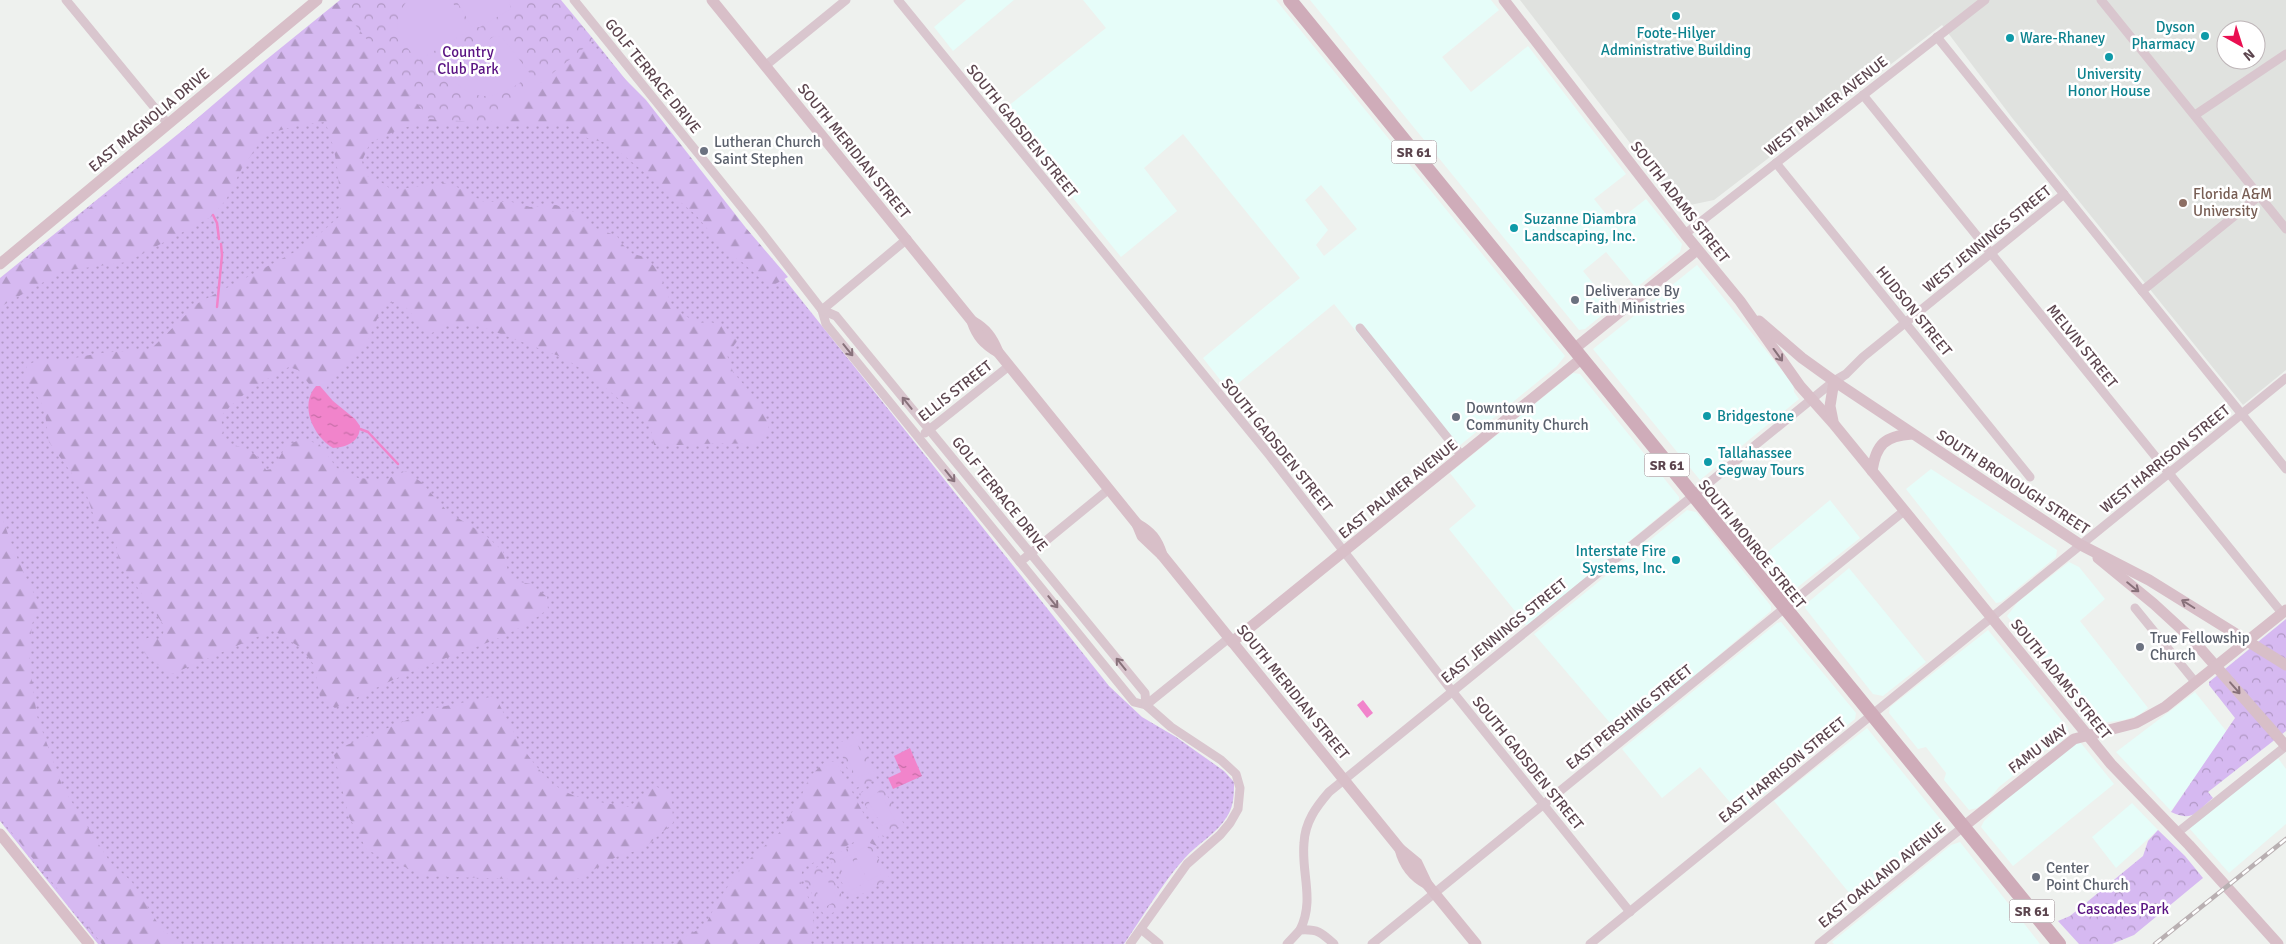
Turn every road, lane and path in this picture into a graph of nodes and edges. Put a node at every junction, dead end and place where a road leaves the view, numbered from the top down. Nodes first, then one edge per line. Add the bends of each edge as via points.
1 (66, 0) edge
2 (317, 0) edge
3 (574, 0) edge
4 (712, 0) edge
5 (846, 0) edge
6 (898, 0) edge
7 (1290, 0) edge
8 (1504, 0) edge
9 (1984, 0) edge
10 (2102, 0) edge
11 (1938, 37) junction
12 (2286, 54) edge
13 (765, 66) junction
14 (1863, 94) junction
15 (2195, 115) junction
16 (168, 124) junction
17 (1776, 163) junction
18 (2064, 194) junction
19 (2260, 196) junction
20 (2286, 229) edge
21 (1685, 234) junction
22 (907, 239) junction
23 (1697, 250) junction
24 (1991, 254) junction
25 (0, 264) edge
26 (2142, 291) junction
27 (1740, 301) junction
28 (822, 310) junction
29 (1906, 323) junction
30 (1360, 328) dead end
31 (1578, 354) junction
32 (1009, 366) junction
33 (2286, 378) edge
34 (1834, 382) junction
35 (1811, 400) junction
36 (2241, 414) junction
37 (1833, 423) junction
38 (929, 429) junction
39 (1912, 434) junction
40 (919, 437) junction
41 (1462, 456) junction
42 (2286, 469) edge
43 (1872, 471) junction
44 (2168, 474) junction
45 (2030, 477) dead end
46 (1109, 489) junction
47 (1692, 496) junction
48 (1904, 511) junction
49 (2081, 545) junction
50 (1344, 552) junction
51 (1030, 553) junction
52 (1020, 562) junction
53 (2135, 608) dead end
54 (1785, 609) junction
55 (2284, 612) edge
56 (1992, 617) junction
57 (1230, 640) junction
58 (2286, 665) edge
59 (2196, 683) junction
60 (1452, 691) junction
61 (1146, 705) junction
62 (1871, 715) junction
63 (2087, 735) junction
64 (2286, 746) edge
65 (1344, 779) junction
66 (1543, 804) junction
67 (1963, 827) junction
68 (2177, 833) junction
69 (0, 834) edge
70 (1431, 888) junction
71 (1630, 912) junction
72 (1141, 929) junction
73 (1300, 930) junction
74 (90, 944) edge
75 (1130, 944) edge
76 (1159, 944) edge
77 (1287, 944) edge
78 (1334, 944) edge
79 (1372, 944) edge
80 (1476, 944) edge
81 (1590, 944) edge
82 (1819, 944) edge
83 (2059, 944) edge
84 (2278, 944) edge

1 - 16 street
2 - 16 street, EAST MAGNOLIA DRIVE
3 - 28 street, GOLF TERRACE DRIVE
4 - 13 street, SOUTH MERIDIAN STREET
5 - 13 street
6 - 50 street, SOUTH GADSDEN STREET via 1270,456
7 - 31 main road, SOUTH MONROE STREET / SR 61
8 - 21 street, SOUTH ADAMS STREET
9 - 11 street, WEST PALMER AVENUE
10 - 15 street
11 - 14 street, WEST PALMER AVENUE
11 - 18 street
12 - 15 street
13 - 22 street, SOUTH MERIDIAN STREET
14 - 17 street, WEST PALMER AVENUE
14 - 24 street, MELVIN STREET
15 - 19 street
16 - 25 street, EAST MAGNOLIA DRIVE
17 - 21 street, WEST PALMER AVENUE
17 - 29 street, HUDSON STREET
18 - 24 street, WEST JENNINGS STREET
18 - 26 street
19 - 20 street
19 - 26 street
21 - 23 street, SOUTH ADAMS STREET
22 - 28 street
22 - 32 street, SOUTH MERIDIAN STREET via 972,321 985,329
23 - 27 street, SOUTH ADAMS STREET
23 - 31 street, EAST PALMER AVENUE
24 - 29 street, WEST JENNINGS STREET
24 - 44 street, MELVIN STREET
26 - 36 street
27 - 34 street, SOUTH BRONOUGH STREET via 1781,340
27 -> 35 street, SOUTH ADAMS STREET
38 -> 28 street, GOLF TERRACE DRIVE via 836,316
28 -> 40 street, GOLF TERRACE DRIVE via 826,324
29 - 34 street, WEST JENNINGS STREET
29 - 45 street, HUDSON STREET
30 - 41 street
31 - 41 street, EAST PALMER AVENUE
31 - 47 main road, SOUTH MONROE STREET / SR 61
32 - 38 street, ELLIS STREET
32 - 46 street, SOUTH MERIDIAN STREET
33 - 36 street, WEST HARRISON STREET
34 - 35 street, WEST JENNINGS STREET
34 - 37 street via 1830,406
34 - 39 street, SOUTH BRONOUGH STREET
35 - 37 street, SOUTH ADAMS STREET
35 - 47 street, EAST JENNINGS STREET
36 - 42 street
36 - 44 street, WEST HARRISON STREET
37 - 43 street, SOUTH ADAMS STREET
38 - 40 street, ELLIS STREET
38 - 51 street, GOLF TERRACE DRIVE
39 - 43 street via 1896,435 1882,444 1874,454
39 - 49 street, SOUTH BRONOUGH STREET
40 -> 52 street, GOLF TERRACE DRIVE
41 - 50 street, EAST PALMER AVENUE
43 - 48 street, SOUTH ADAMS STREET
44 - 49 street, WEST HARRISON STREET
44 - 55 street, MELVIN STREET
46 - 51 street
46 - 57 street, SOUTH MERIDIAN STREET via 1136,524 1149,531 1158,542 1162,555
47 - 54 main road, SOUTH MONROE STREET / SR 61
47 - 60 street, EAST JENNINGS STREET
48 - 54 street, EAST PERSHING STREET
48 - 56 street, SOUTH ADAMS STREET
49 - 56 street, WEST HARRISON STREET
58 -> 49 street, SOUTH BRONOUGH STREET via 2149,580
49 -> 64 street via 2154,604 2203,651
50 - 57 street, EAST PALMER AVENUE
50 - 60 street, SOUTH GADSDEN STREET
51 - 52 street
61 -> 51 street, GOLF TERRACE DRIVE via 1145,693
52 -> 61 street, GOLF TERRACE DRIVE via 1134,702
53 - 59 street
54 - 62 main road, SOUTH MONROE STREET / SR 61
54 - 66 street, EAST PERSHING STREET
55 - 59 street, FAMU WAY
56 - 62 street, EAST HARRISON STREET
56 - 63 street, SOUTH ADAMS STREET
57 - 61 street, EAST PALMER AVENUE
57 - 65 street, SOUTH MERIDIAN STREET
59 - 63 street, FAMU WAY via 2146,718
60 - 65 street, EAST JENNINGS STREET
60 - 66 street, SOUTH GADSDEN STREET
61 - 72 street, GOLF TERRACE DRIVE via 1171,727 1221,760 1236,774 1240,788 1238,809 1230,823 1187,864
62 - 67 main road, SOUTH MONROE STREET / SR 61
62 - 71 street, EAST HARRISON STREET
63 - 67 street, FAMU WAY via 2068,743
63 - 68 street, SOUTH ADAMS STREET via 2129,785
64 - 68 street
65 - 70 street, SOUTH MERIDIAN STREET via 1400,849 1417,863
65 - 73 street, EAST JENNINGS STREET via 1317,806 1306,828 1304,854 1308,902
66 - 70 street, EAST PERSHING STREET
66 - 71 street, SOUTH GADSDEN STREET
67 - 82 street, EAST OAKLAND AVENUE
67 - 83 main road, SOUTH MONROE STREET / SR 61
68 - 84 street, SOUTH ADAMS STREET
69 - 74 street
70 - 79 street, EAST PERSHING STREET
70 - 80 street, SOUTH MERIDIAN STREET
71 - 81 street, EAST HARRISON STREET
72 - 75 street, GOLF TERRACE DRIVE
72 - 76 street
73 - 77 street, EAST JENNINGS STREET
73 - 78 street via 1313,929

